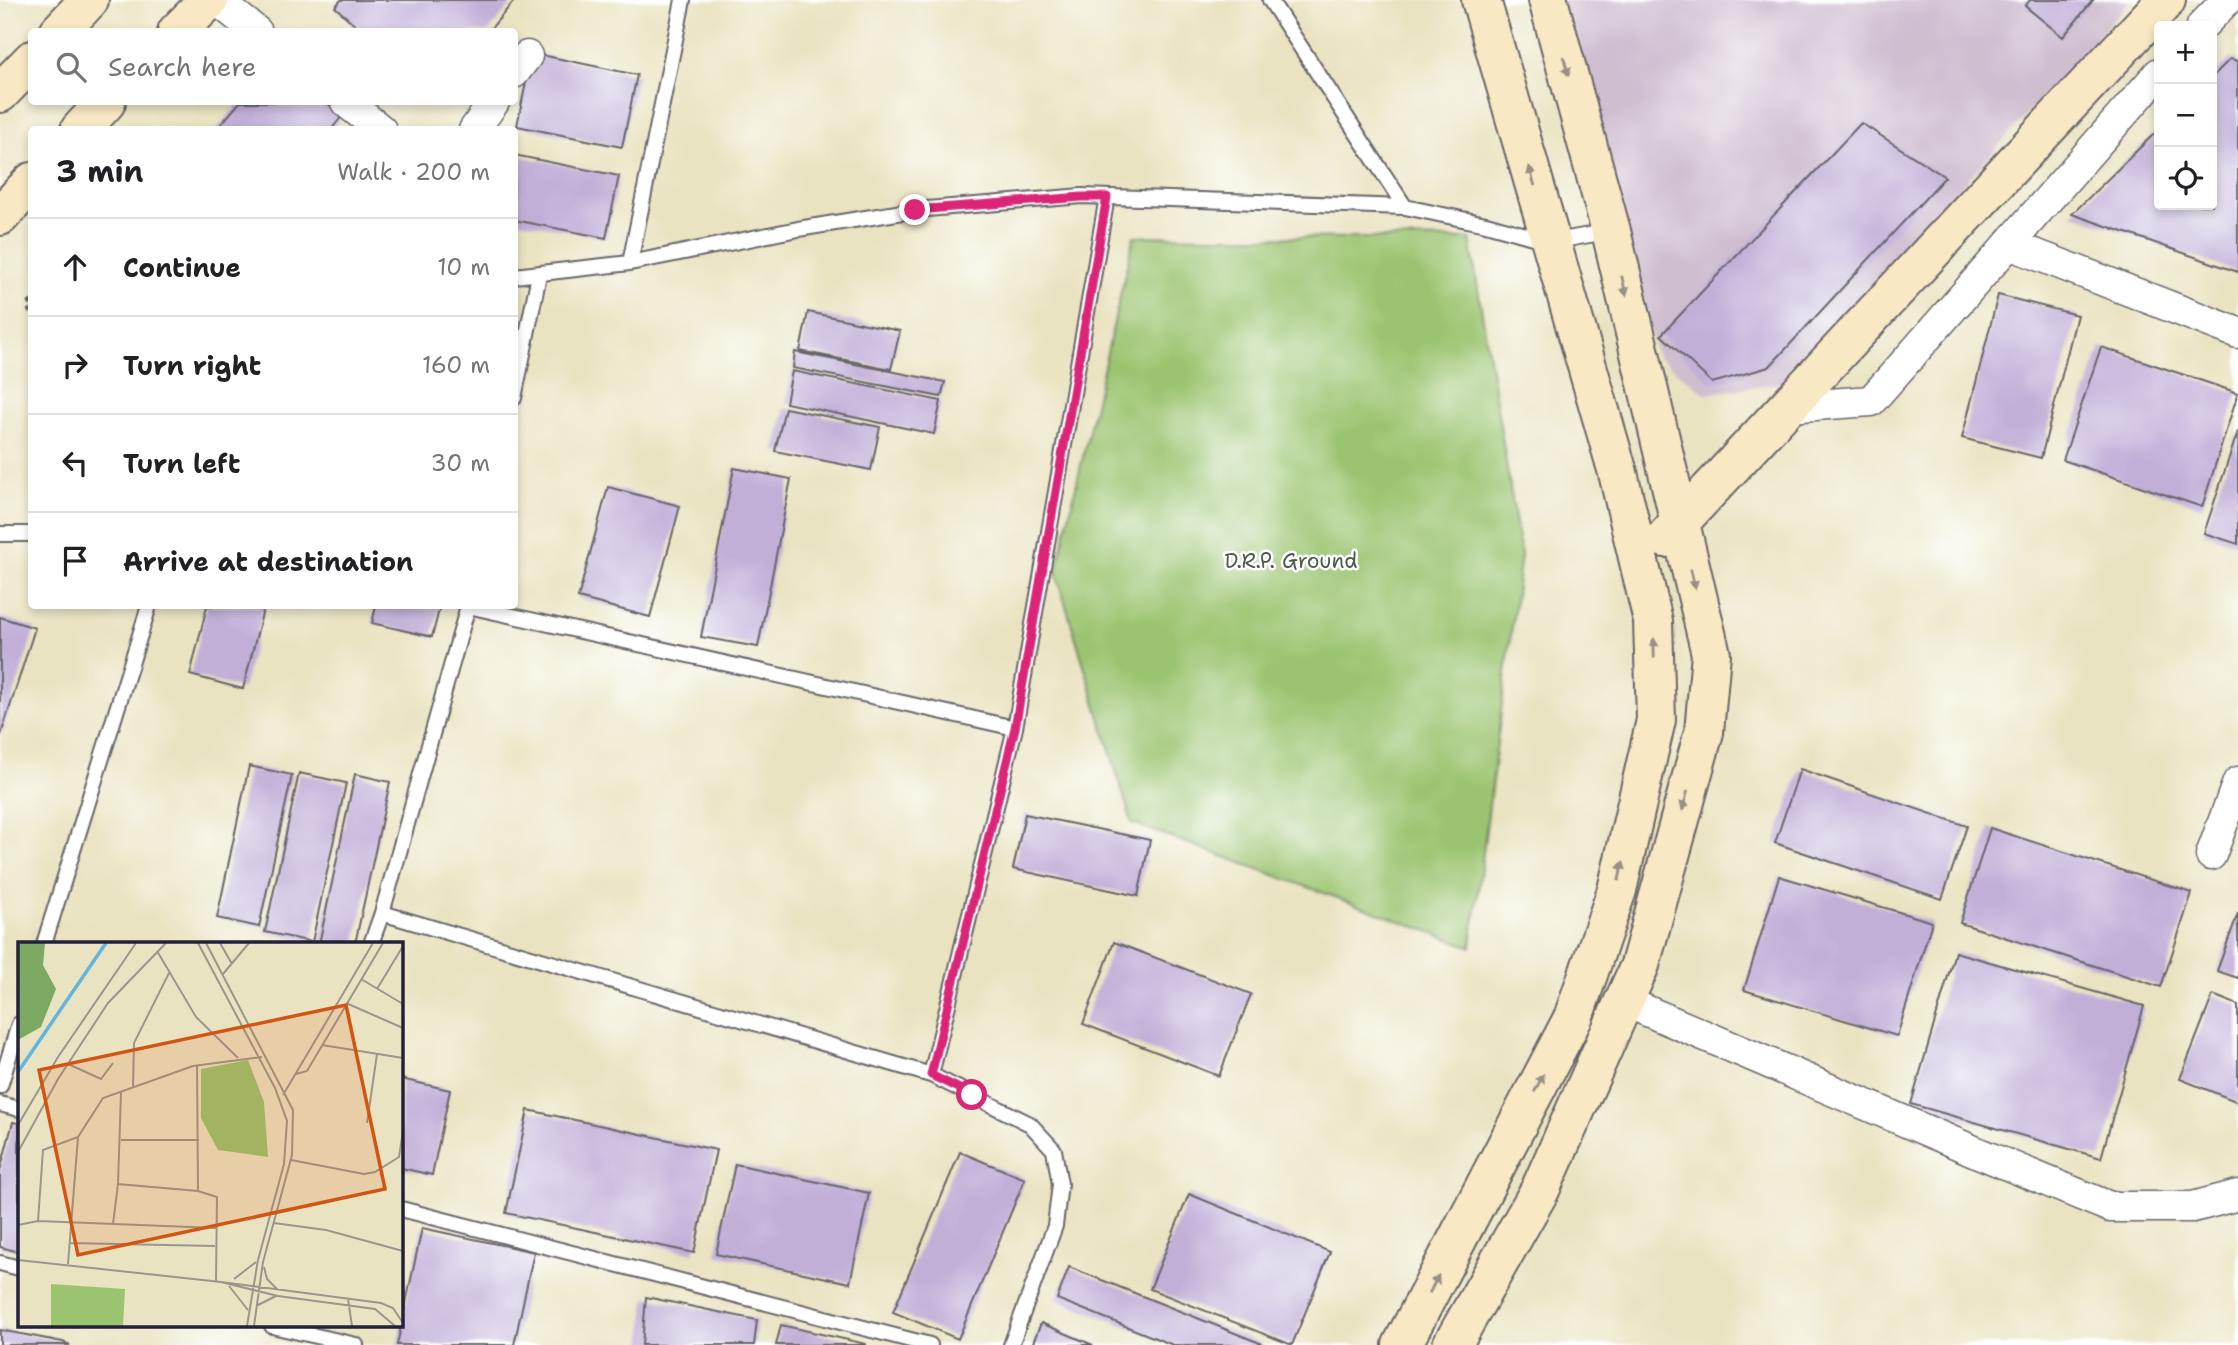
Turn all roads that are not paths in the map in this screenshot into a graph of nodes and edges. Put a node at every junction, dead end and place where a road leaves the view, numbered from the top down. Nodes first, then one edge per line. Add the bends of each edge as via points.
1 (89, 0) edge
2 (209, 0) edge
3 (218, 0) edge
4 (683, 0) edge
5 (1270, 0) edge
6 (1481, 0) edge
7 (1548, 0) edge
8 (2166, 0) edge
9 (2227, 0) edge
10 (2207, 21) edge
11 (63, 28) edge
12 (181, 28) edge
13 (252, 28) edge
14 (28, 64) edge
15 (2154, 80) edge
16 (0, 93) edge
17 (103, 105) edge
18 (350, 105) edge
19 (492, 105) edge
20 (84, 126) edge
21 (376, 126) edge
22 (477, 126) edge
23 (28, 186) edge
24 (1107, 197) junction
25 (1405, 207) junction
26 (0, 216) edge
27 (1611, 231) junction
28 (1551, 242) junction
29 (2009, 244) junction
30 (630, 263) junction
31 (539, 275) junction
32 (518, 276) edge
33 (2238, 332) edge
34 (518, 378) edge
35 (1787, 407) junction
36 (1679, 523) junction
37 (0, 534) edge
38 (28, 534) edge
39 (1640, 565) junction
40 (148, 609) edge
41 (467, 609) edge
42 (481, 609) edge
43 (1015, 728) junction
44 (2238, 782) edge
45 (2211, 855) dead end
46 (383, 913) junction
47 (45, 942) edge
48 (372, 942) edge
49 (1624, 1001) junction
50 (18, 1027) edge
51 (931, 1075) junction
52 (0, 1086) edge
53 (0, 1104) edge
54 (18, 1109) edge
55 (2238, 1195) edge
56 (402, 1209) edge
57 (0, 1263) edge
58 (18, 1268) edge
59 (281, 1328) edge
60 (356, 1345) edge
61 (930, 1345) edge
62 (1011, 1345) edge
63 (1402, 1345) edge
64 (1452, 1345) edge

1 - 11 main road
2 - 12 main road
3 - 13 street
4 - 30 lane
5 - 25 lane
28 -> 6 main road
7 -> 27 main road
8 - 35 main road
9 - 10 street
14 - 16 main road
15 - 29 street
17 - 20 main road
18 - 21 street
19 - 22 street
23 - 26 main road
24 - 25 lane
24 - 30 lane via 915,210
24 - 43 lane
25 - 28 lane
27 - 28 lane
27 -> 36 main road
28 - 39 main road
29 - 33 street
29 - 35 street via 1871,401
30 - 31 lane
31 - 32 lane
31 - 34 lane
35 - 36 main road
36 - 39 main road
36 -> 49 main road via 1710,654 1704,732 1640,965
37 - 38 lane
63 -> 39 main road via 1573,1018 1617,890 1656,720 1653,621
40 - 47 lane
41 - 46 lane
42 - 43 lane
43 - 51 lane
44 - 45 street
46 - 48 lane
46 - 51 lane
49 - 55 street via 2110,1207 2193,1207
49 - 64 main road via 1539,1190
50 - 52 lane
51 - 62 lane via 1030,1124 1054,1150 1060,1184 1055,1226
53 - 54 lane
56 - 61 lane
57 - 58 lane
59 - 60 lane

